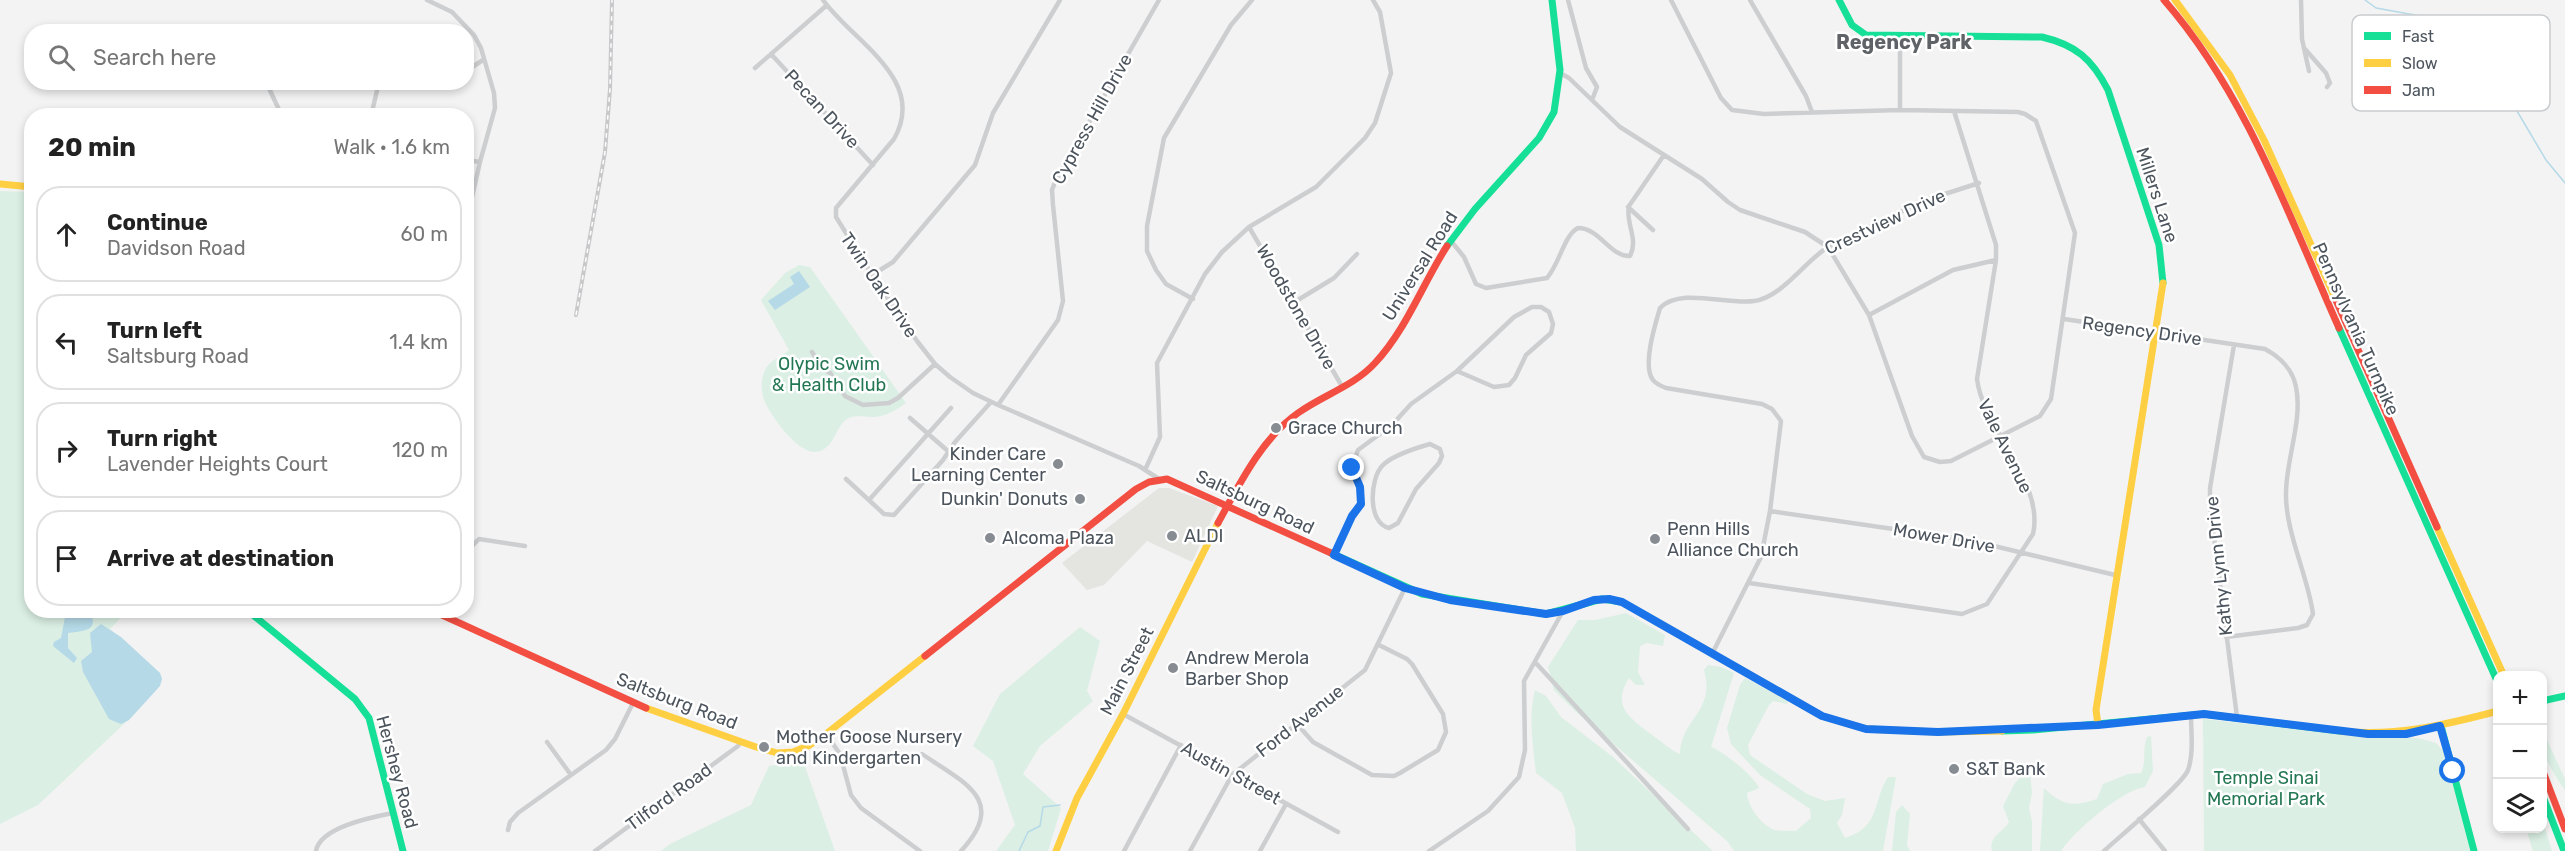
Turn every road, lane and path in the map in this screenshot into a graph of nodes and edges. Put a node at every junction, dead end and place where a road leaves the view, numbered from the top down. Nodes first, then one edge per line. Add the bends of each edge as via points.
1 (427, 0) edge
2 (823, 0) edge
3 (1059, 0) edge
4 (1159, 0) edge
5 (1252, 0) edge
6 (1373, 0) edge
7 (1552, 0) edge
8 (1568, 0) edge
9 (1671, 0) edge
10 (1750, 0) edge
11 (1839, 0) edge
12 (2164, 0) edge
13 (2175, 0) edge
14 (2301, 0) edge
15 (827, 5) junction
16 (465, 24) edge
17 (1900, 36) junction
18 (474, 37) edge
19 (2305, 49) junction
20 (771, 54) junction
21 (483, 60) junction
22 (474, 65) edge
23 (755, 68) dead end
24 (2309, 71) dead end
25 (1560, 73) junction
26 (2327, 87) dead end
27 (270, 90) edge
28 (379, 90) edge
29 (1592, 100) junction
30 (278, 108) edge
31 (373, 108) edge
32 (1900, 110) junction
33 (1954, 111) junction
34 (1812, 112) junction
35 (1664, 154) junction
36 (474, 161) edge
37 (480, 162) junction
38 (873, 165) junction
39 (1979, 183) junction
40 (0, 184) edge
41 (24, 186) edge
42 (474, 188) edge
43 (1628, 207) junction
44 (1249, 227) junction
45 (1653, 230) dead end
46 (1450, 240) junction
47 (1828, 248) junction
48 (1357, 254) dead end
49 (1996, 260) junction
50 (872, 276) junction
51 (1192, 299) junction
52 (1293, 303) junction
53 (1869, 315) junction
54 (2064, 319) junction
55 (2155, 332) junction
56 (2234, 345) junction
57 (812, 352) dead end
58 (1467, 362) junction
59 (935, 364) junction
60 (1457, 371) junction
61 (1470, 376) junction
62 (1342, 387) junction
63 (991, 402) junction
64 (998, 405) junction
65 (951, 408) dead end
66 (910, 418) dead end
67 (928, 434) junction
68 (2002, 437) junction
69 (949, 452) junction
70 (1145, 470) junction
71 (846, 479) dead end
72 (1159, 479) junction
73 (869, 500) junction
74 (1226, 505) junction
75 (1360, 506) junction
76 (1373, 509) junction
77 (1770, 512) junction
78 (474, 544) edge
79 (525, 546) dead end
80 (2022, 553) junction
81 (1334, 555) junction
82 (2115, 575) junction
83 (1749, 583) junction
84 (1405, 588) junction
85 (1563, 611) junction
86 (257, 618) edge
87 (448, 618) edge
88 (2226, 637) junction
89 (1379, 645) junction
90 (1712, 654) junction
91 (1535, 662) junction
92 (2502, 671) edge
93 (2493, 672) edge
94 (2565, 696) edge
95 (2547, 700) edge
96 (633, 703) junction
97 (2493, 712) edge
98 (1124, 714) junction
99 (2192, 715) junction
100 (2237, 717) junction
101 (1297, 724) junction
102 (2098, 725) junction
103 (2440, 726) junction
104 (826, 734) junction
105 (547, 742) dead end
106 (741, 742) junction
107 (1181, 745) junction
108 (922, 754) dead end
109 (572, 775) junction
110 (1232, 775) junction
111 (2546, 779) edge
112 (1286, 804) junction
113 (2547, 807) edge
114 (393, 813) junction
115 (2139, 819) junction
116 (1688, 829) dead end
117 (2565, 829) edge
118 (508, 830) dead end
119 (1338, 832) dead end
120 (316, 851) edge
121 (404, 851) edge
122 (595, 851) edge
123 (920, 851) edge
124 (961, 851) edge
125 (1056, 851) edge
126 (1124, 851) edge
127 (1190, 851) edge
128 (1260, 851) edge
129 (1429, 851) edge
130 (2104, 851) edge
131 (2165, 851) edge
132 (2474, 851) edge
133 (2564, 851) edge

1 - 16 street via 441,4
2 - 15 street, Twin Oak Drive
3 - 50 street via 993,113 975,165 893,262
4 - 64 street, Cypress Hill Drive via 1055,182 1053,205 1063,301 1058,320
5 - 51 street via 1231,25 1164,138 1145,238 1150,260 1166,284
6 - 44 street via 1380,12 1390,73 1371,131 1316,187
7 - 25 main road, Universal Road
8 - 29 street via 1586,68 1598,87
9 - 34 street, Regency Drive via 1721,98 1732,110 1764,114
10 - 34 street
11 - 17 main road, Millers Lane via 1852,25 1866,35
12 - 93 main road, Pennsylvania Turnpike via 2213,65 2258,147
13 - 92 main road, Pennsylvania Turnpike via 2230,75 2264,140
14 - 19 street
15 - 20 street
15 - 38 street, Twin Oak Drive via 888,68 901,92 900,129
17 - 32 street
17 - 55 main road, Millers Lane via 2042,37 2064,42 2091,63 2108,90 2159,245 2163,283
18 - 21 street via 482,48
19 - 24 street
19 - 26 street via 2326,73 2330,83
20 - 23 street
20 - 38 street, Pecan Drive
21 - 22 street
21 - 37 street via 495,108
25 - 29 street
25 - 46 main road, Universal Road via 1557,99 1547,126
27 - 30 street
28 - 31 street
29 - 35 street via 1620,127
32 - 33 street, Regency Drive
32 - 34 street, Regency Drive
33 - 39 street, Vale Avenue
33 - 54 street, Regency Drive via 2018,112 2036,121 2075,233
35 - 43 street
35 - 47 street via 1740,210 1805,232
36 - 37 street
37 - 42 street
38 - 50 street, Twin Oak Drive via 836,208 837,222
39 - 47 street, Crestview Drive via 1923,201
39 - 49 street, Vale Avenue via 1995,236
40 - 41 main road
43 - 45 street
43 - 46 street via 1634,241 1630,256 1620,254 1597,234 1578,228 1569,234 1552,273 1539,280 1481,287
44 - 51 street via 1222,252
44 - 52 street, Woodstone Drive
46 - 62 main road, Universal Road via 1380,357
47 - 53 street
47 - 77 street, Crestview Drive via 1774,295 1761,300 1668,301 1660,308 1653,332 1649,370 1656,383 1762,404 1778,414 1780,443
48 - 52 street via 1334,278
49 - 53 street via 1953,270
49 - 68 street, Vale Avenue via 1977,379 1981,399
50 - 59 street, Twin Oak Drive
51 - 70 street via 1157,363 1160,437
52 - 62 street, Woodstone Drive
53 - 68 street via 1912,436 1924,457 1940,462 1951,460
54 - 55 street, Regency Drive
54 - 68 street via 2050,402 2040,416
55 - 56 street, Regency Drive
55 - 82 main road, Millers Lane
56 - 88 street, Kathy Lynn Drive via 2210,497
56 - 88 street, Regency Drive via 2275,354 2296,387 2285,494 2313,614 2307,625 2298,628
57 - 59 street via 845,396 863,405 889,403 898,398
58 - 60 street
58 - 61 street
58 - 61 street via 1505,324 1528,308 1541,307 1551,316 1551,333 1526,355 1509,385 1494,387
59 - 63 street, Twin Oak Drive
60 - 61 street
60 - 75 street via 1411,404 1392,425 1355,454 1352,472 1360,487
62 - 74 main road, Universal Road via 1286,421
63 - 64 street, Twin Oak Drive
63 - 69 street
64 - 70 street, Twin Oak Drive
65 - 67 street
66 - 67 street
67 - 69 street
67 - 73 street
68 - 80 street, Vale Avenue via 2034,510 2033,534
69 - 73 street via 894,514 886,515
70 - 72 street, Twin Oak Drive
71 - 73 street
72 - 74 main road, Saltsburg Road via 1176,482
72 - 104 main road, Saltsburg Road via 1136,489
74 - 81 main road, Saltsburg Road
74 - 98 main road, Main Street
75 - 76 street
75 - 81 street
76 - 76 street via 1382,526 1395,526 1416,489 1441,460 1440,449 1426,445 1384,464 1375,478
77 - 80 street, Mower Drive via 1969,540
77 - 83 street, Crestview Drive via 1761,557
78 - 79 street via 479,539
80 - 82 street, Mower Drive
80 - 83 street, Vale Avenue via 1987,604 1962,614
81 - 84 main road, Saltsburg Road
82 - 102 main road, Millers Lane via 2096,710
83 - 90 street, Crestview Drive
84 - 85 main road, Saltsburg Road via 1435,597 1528,612
84 - 89 street, Ford Avenue
85 - 90 main road, Saltsburg Road via 1594,600 1616,600
85 - 91 street
86 - 114 main road, Hershey Road via 363,708 369,718
87 - 96 main road, Saltsburg Road
88 - 100 street, Kathy Lynn Drive
89 - 101 street, Ford Avenue via 1365,670
89 - 101 street via 1412,664 1443,714 1446,732 1438,750 1394,776 1372,775 1313,742
90 - 102 main road, Saltsburg Road via 1822,716 1866,729 1938,732
91 - 116 street
91 - 129 street via 1524,681 1525,750 1519,777 1488,811
94 - 95 main road
96 - 106 main road, Saltsburg Road
96 - 109 street via 606,750
97 - 103 main road, Saltsburg Road
98 - 107 street, Austin Street
98 - 125 main road, Main Street via 1069,810
99 - 100 main road, Saltsburg Road
99 - 102 main road, Saltsburg Road
99 - 115 street via 2188,771
100 - 103 main road, Saltsburg Road via 2368,734 2406,734
101 - 110 street, Ford Avenue
103 - 132 main road
104 - 106 main road, Saltsburg Road via 808,747 789,753
104 - 123 street via 840,754 851,795 861,808
105 - 109 street
106 - 122 street, Tilford Road
107 - 110 street, Austin Street
107 - 126 street
108 - 124 street via 980,798 982,818 978,830
109 - 118 street via 518,813
110 - 112 street, Austin Street
110 - 127 street, Ford Avenue
111 - 117 main road
112 - 119 street, Austin Street
112 - 128 street
113 - 133 main road
114 - 120 street via 339,828 321,841
114 - 121 main road, Hershey Road
115 - 130 street
115 - 131 street

